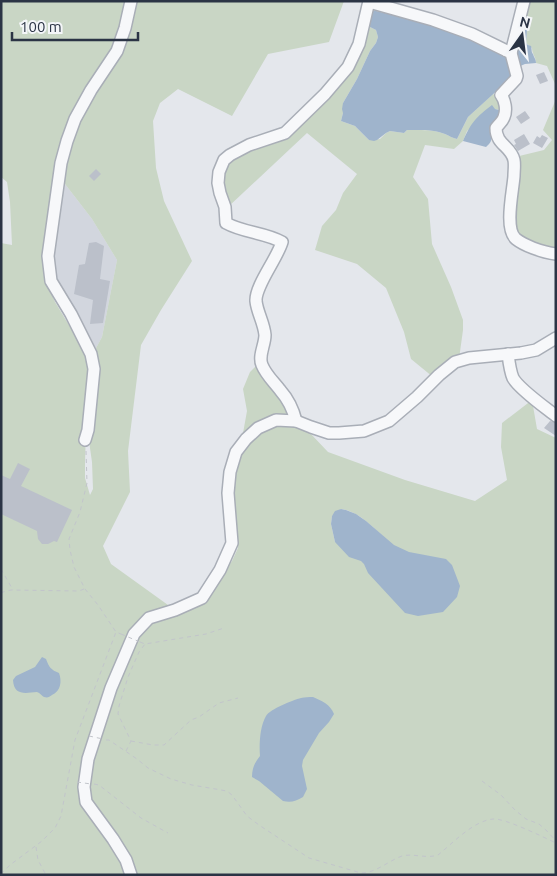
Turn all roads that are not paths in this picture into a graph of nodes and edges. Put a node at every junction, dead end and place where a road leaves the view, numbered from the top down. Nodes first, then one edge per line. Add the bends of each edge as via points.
1 (131, 1) edge
2 (524, 1) edge
3 (369, 2) edge
4 (511, 53) junction
5 (556, 254) edge
6 (556, 338) edge
7 (508, 354) junction
8 (556, 416) edge
9 (296, 421) junction
10 (86, 440) road end
11 (131, 875) edge

1 - 10 street via 117,51 91,90 67,141 48,256 51,282 91,354 94,369
2 - 4 street
3 - 4 street via 472,34
3 - 9 street via 359,44 348,67 325,94 285,133 230,155 221,166 218,178 226,207 226,223 282,242 258,289 256,303 265,337 262,366 289,402
4 - 5 street via 517,76 501,95 506,110 496,128 499,140 514,162 511,229 516,239 528,246
6 - 7 street via 536,350
7 - 8 street via 514,380
7 - 9 street via 455,362 389,421 364,431 329,432
9 - 11 street via 276,420 258,428 236,452 228,493 232,543 220,570 202,598 149,618 134,634 111,688 88,759 84,786 86,802 126,860

